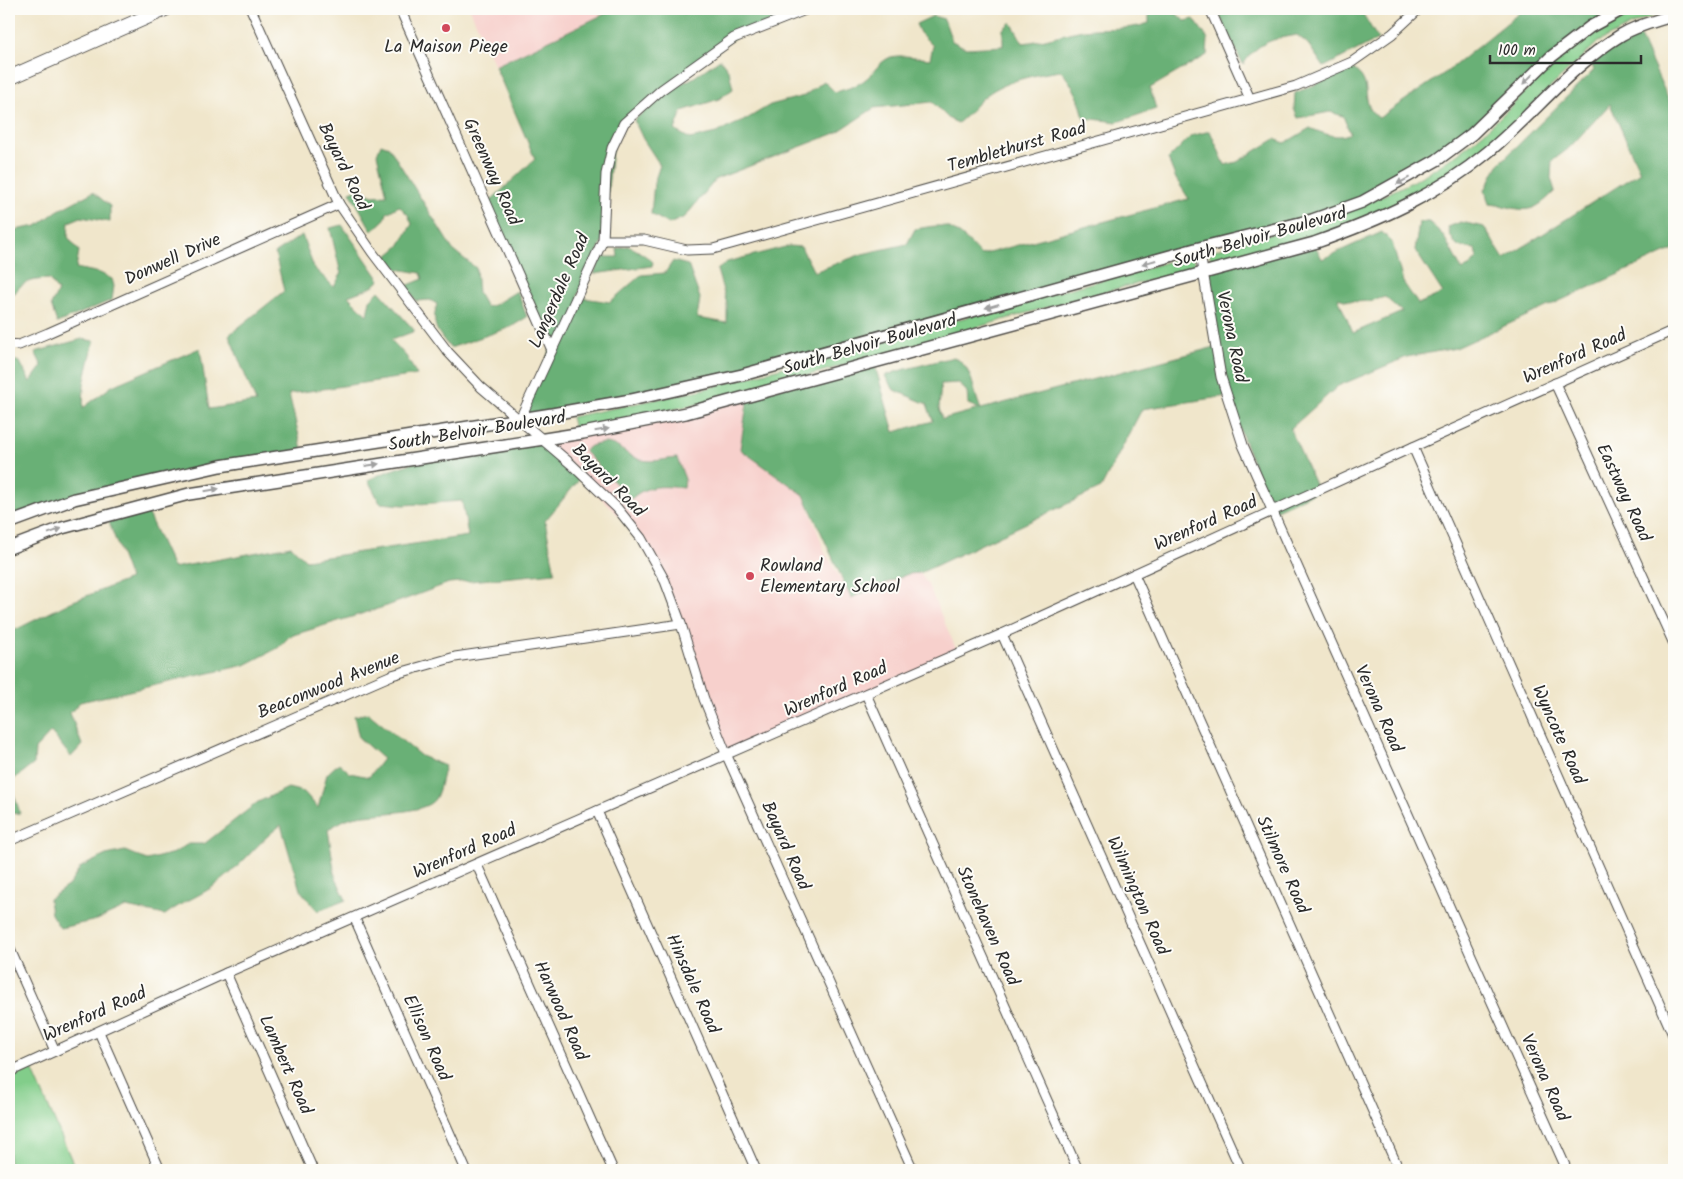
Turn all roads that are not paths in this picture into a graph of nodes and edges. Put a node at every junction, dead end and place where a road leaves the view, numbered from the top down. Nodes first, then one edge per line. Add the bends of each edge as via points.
1 (165, 9) edge
2 (251, 9) edge
3 (400, 9) edge
4 (808, 9) edge
5 (1210, 9) edge
6 (1419, 9) edge
7 (1623, 9) edge
8 (1674, 15) edge
9 (9, 78) edge
10 (1250, 99) junction
11 (339, 204) junction
12 (602, 240) junction
13 (1199, 248) junction
14 (1202, 274) junction
15 (1674, 330) edge
16 (9, 344) edge
17 (551, 348) junction
18 (1555, 383) junction
19 (520, 420) junction
20 (542, 439) junction
21 (1412, 447) junction
22 (1272, 512) junction
23 (9, 523) edge
24 (9, 548) edge
25 (1134, 574) junction
26 (681, 624) junction
27 (1002, 634) junction
28 (1674, 644) edge
29 (866, 694) junction
30 (727, 756) junction
31 (597, 811) junction
32 (9, 841) edge
33 (477, 865) junction
34 (356, 919) junction
35 (9, 946) edge
36 (226, 974) junction
37 (99, 1032) junction
38 (1674, 1037) edge
39 (55, 1051) junction
40 (9, 1072) edge
41 (160, 1170) edge
42 (313, 1170) edge
43 (466, 1170) edge
44 (613, 1170) edge
45 (756, 1170) edge
46 (913, 1170) edge
47 (1078, 1170) edge
48 (1241, 1170) edge
49 (1399, 1170) edge
50 (1567, 1170) edge

1 - 9 main road
2 - 11 street, Bayard Road
3 - 17 street, Greenway Road
4 - 12 street, Langerdale Road via 734,38 661,90 624,123 612,148 606,174
5 - 10 street
6 - 10 street, Temblethurst Road via 1392,34 1352,62 1296,86
7 -> 13 street, South Belvoir Boulevard via 1590,27 1550,57 1472,134 1409,178 1362,202 1312,220
8 - 14 street, South Belvoir Boulevard via 1623,34 1596,52 1487,153 1422,198 1367,224 1325,239
10 - 12 street, Temblethurst Road via 714,249 687,250 644,240
11 - 16 street, Donwell Drive via 19,345
11 - 19 street, Bayard Road via 448,352 481,387
12 - 17 street, Langerdale Road
13 - 14 street, Verona Road
13 -> 19 street, South Belvoir Boulevard via 742,375
20 -> 14 street, South Belvoir Boulevard via 636,424 714,406
14 - 22 street, Verona Road via 1221,377 1243,445
15 - 18 street, Wrenford Road
17 - 19 street, Langerdale Road
18 - 21 street, Wrenford Road
18 - 28 street, Eastway Road
19 - 20 street, Bayard Road
19 - 23 street, South Belvoir Boulevard via 159,478 74,499
24 -> 20 street, South Belvoir Boulevard via 62,528 190,494
20 - 26 street, Bayard Road via 617,508 641,538 665,581
21 - 22 street, Wrenford Road
21 - 38 street, Wyncote Road
22 - 25 street, Wrenford Road
22 - 50 street, Verona Road
25 - 27 street, Wrenford Road
25 - 49 street, Stilmore Road
26 - 30 street, Bayard Road via 704,699
26 - 32 street, Beaconwood Avenue via 455,657 392,674
27 - 29 street, Wrenford Road
27 - 48 street, Wilmington Road
29 - 30 street, Wrenford Road
29 - 47 street, Stonehaven Road
30 - 31 street, Wrenford Road
30 - 46 street, Bayard Road
31 - 33 street, Wrenford Road
31 - 45 street, Hinsdale Road
33 - 34 street, Wrenford Road
33 - 44 street, Harwood Road
34 - 36 street, Wrenford Road
34 - 43 street, Ellison Road
35 - 39 street
36 - 37 street, Wrenford Road
36 - 42 street, Lambert Road
37 - 39 street, Wrenford Road
37 - 41 street
39 - 40 street, Wrenford Road

